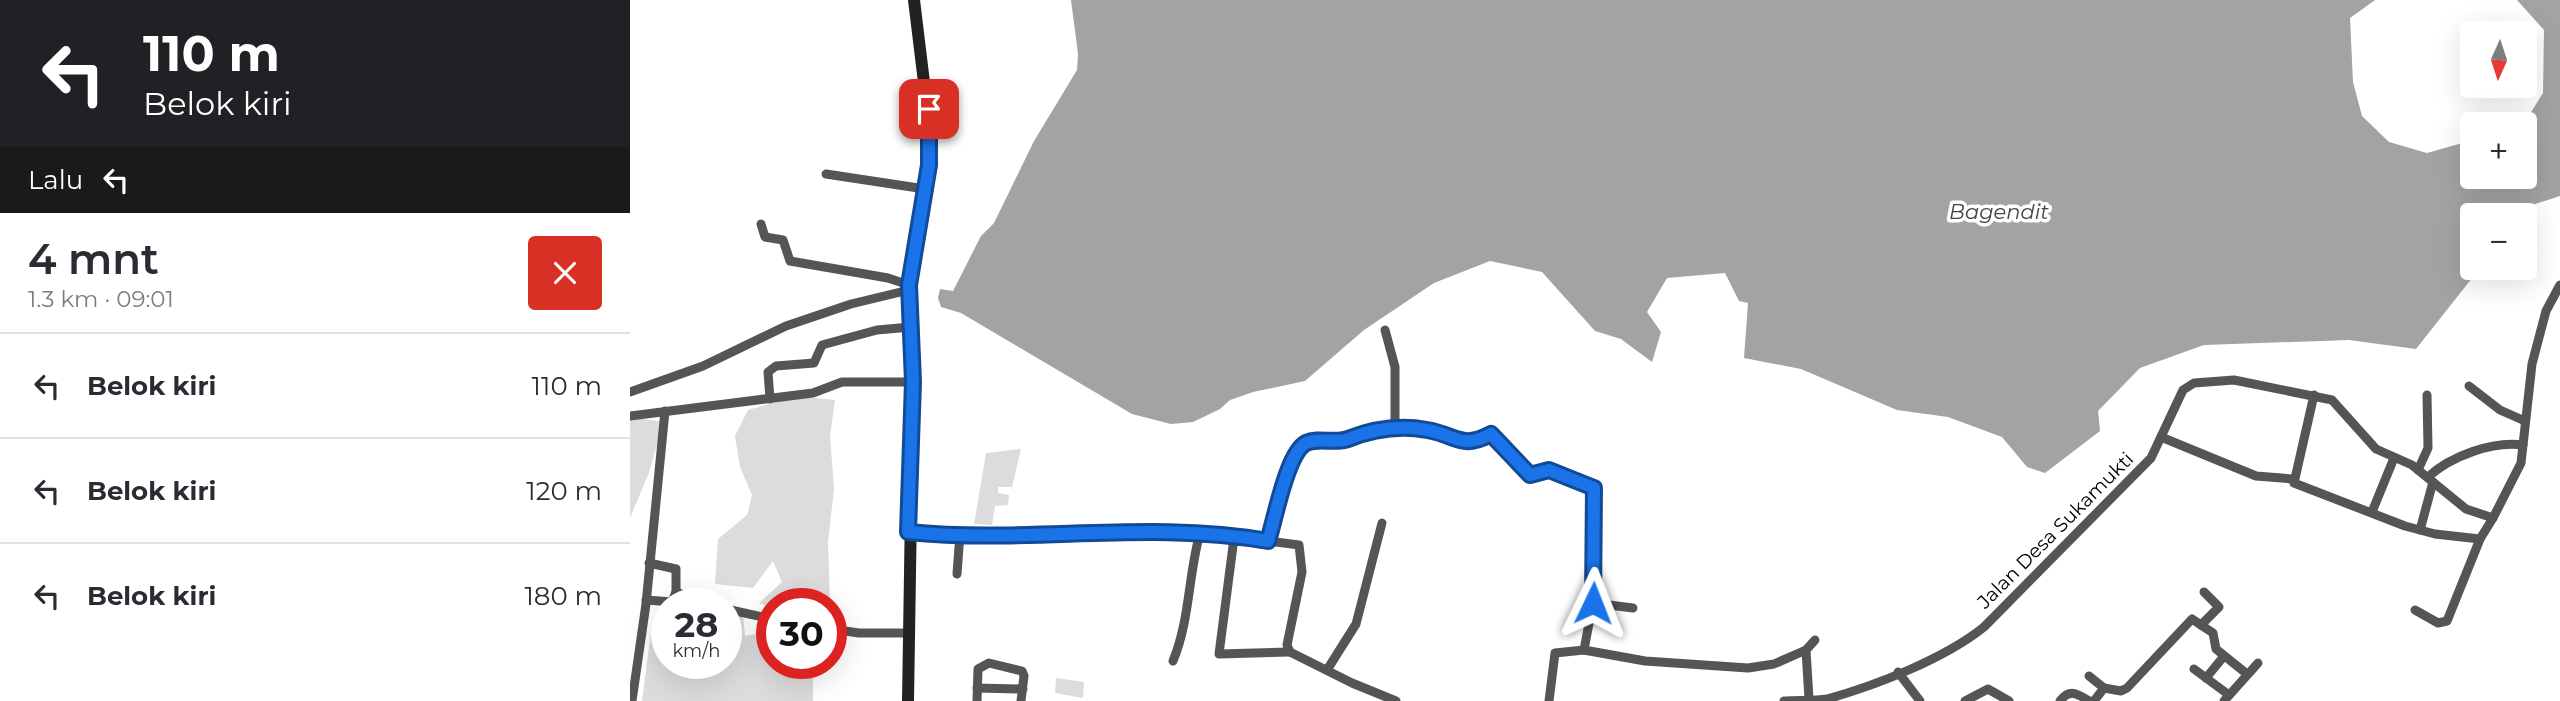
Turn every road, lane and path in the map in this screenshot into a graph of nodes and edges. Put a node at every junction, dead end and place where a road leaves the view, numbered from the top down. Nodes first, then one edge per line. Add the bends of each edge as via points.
1 (914, 0) edge
2 (826, 174) dead end
3 (925, 189) junction
4 (761, 224) dead end
5 (2560, 285) edge
6 (910, 298) junction
7 (911, 327) junction
8 (1385, 330) dead end
9 (913, 382) junction
10 (2469, 386) dead end
11 (630, 392) edge
12 (2314, 395) junction
13 (2427, 395) dead end
14 (769, 399) junction
15 (665, 411) junction
16 (630, 416) edge
17 (2525, 421) junction
18 (1395, 429) junction
19 (2161, 437) junction
20 (2523, 445) junction
21 (2394, 458) junction
22 (2418, 470) junction
23 (2430, 479) junction
24 (2293, 480) junction
25 (2372, 512) junction
26 (2494, 518) junction
27 (1382, 523) dead end
28 (2420, 530) junction
29 (908, 532) junction
30 (1200, 533) junction
31 (960, 534) junction
32 (1234, 538) junction
33 (2480, 539) junction
34 (1268, 541) junction
35 (649, 563) junction
36 (957, 574) dead end
37 (677, 588) edge
38 (2204, 592) dead end
39 (646, 600) junction
40 (651, 600) edge
41 (1593, 603) junction
42 (1633, 608) dead end
43 (2415, 610) dead end
44 (2201, 625) junction
45 (847, 631) edge
46 (908, 633) junction
47 (1815, 640) dead end
48 (1584, 650) junction
49 (1806, 650) junction
50 (1290, 652) junction
51 (2224, 656) junction
52 (1173, 661) dead end
53 (2258, 663) dead end
54 (2194, 669) dead end
55 (1327, 670) junction
56 (1898, 673) junction
57 (2247, 674) junction
58 (2089, 676) dead end
59 (2206, 678) junction
60 (978, 688) junction
61 (2104, 688) junction
62 (1023, 689) junction
63 (2226, 698) edge
64 (1809, 699) junction
65 (1824, 700) edge
66 (632, 701) edge
67 (908, 701) edge
68 (977, 701) edge
69 (1021, 701) edge
70 (1396, 701) edge
71 (1549, 701) edge
72 (1784, 701) edge
73 (1920, 701) edge
74 (1965, 701) edge
75 (2009, 701) edge
76 (2060, 701) edge
77 (2091, 701) edge

1 - 3 main road via 931,140
2 - 3 street
3 - 6 main road
4 - 6 street via 765,237 783,240 790,261 888,278
5 - 17 street via 2546,311 2535,351
6 - 7 main road
6 - 11 street via 852,304 786,326 703,366
7 - 9 main road
7 - 14 street via 877,330 822,345 815,363 776,366 768,372
8 - 18 street via 1395,367
9 - 14 street via 842,382 813,393
9 - 29 main road
10 - 17 street via 2500,410
12 - 19 street, Jalan Desa Sukamukti via 2234,380 2194,383 2183,390
12 - 21 street, Jalan Desa Sukamukti via 2332,400 2367,440
12 - 24 street
13 - 22 street via 2428,449
14 - 15 street
15 - 16 street
15 - 35 street
17 - 20 street
18 - 34 street via 1367,430 1336,442 1310,442 1299,449
18 - 41 street via 1429,430 1463,443 1479,442 1491,434 1530,475 1549,470 1592,485
19 - 24 street via 2256,476
19 - 56 street, Jalan Desa Sukamukti via 2151,458 1984,627 1965,642
20 - 23 street via 2501,445 2458,457
20 - 26 street via 2521,463
21 - 22 street, Jalan Desa Sukamukti
21 - 25 street
22 - 23 street, Jalan Desa Sukamukti
23 - 26 street, Jalan Desa Sukamukti via 2466,509
23 - 28 street
24 - 25 street
25 - 28 street
26 - 33 street
27 - 55 street via 1356,624
28 - 33 street
29 - 31 street
29 - 46 main road
30 - 31 street
30 - 32 street
30 - 52 street via 1184,632
31 - 36 street
32 - 34 street
32 - 50 street via 1219,654
33 - 43 street via 2447,621 2438,623
34 - 50 street via 1299,545 1302,550 1287,645
35 - 37 street via 676,569
35 - 39 street
38 - 44 street via 2219,607
39 - 40 street
39 - 66 street
41 - 42 street
41 - 48 street
44 - 51 street via 2213,633 2216,649
44 - 61 street via 2188,620 2124,690
45 - 46 street
46 - 67 main road
47 - 49 street
48 - 49 street via 1645,661 1748,668 1774,664
48 - 71 street via 1555,653
49 - 64 street
50 - 55 street
51 - 57 street
51 - 59 street
53 - 57 street
54 - 59 street
55 - 70 street
56 - 65 street, Jalan Desa Sukamukti
56 - 73 street
57 - 63 street
58 - 61 street
59 - 63 street
60 - 62 street
60 - 62 street via 978,669 989,663 1022,671
60 - 68 street
61 - 77 street
62 - 69 street
64 - 65 street, Jalan Desa Sukamukti
64 - 72 street, Jalan Desa Sukamukti
74 - 75 street via 1987,689
76 - 77 street via 2075,692

